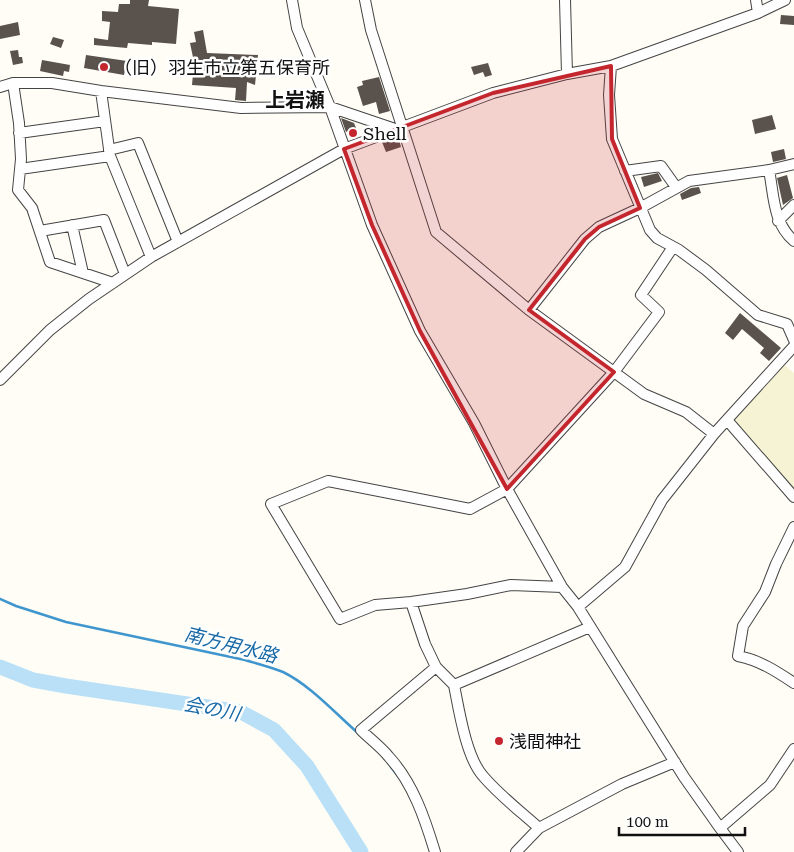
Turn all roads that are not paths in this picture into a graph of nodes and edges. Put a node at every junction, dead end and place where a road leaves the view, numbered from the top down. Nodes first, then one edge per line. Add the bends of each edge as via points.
1 (292, 0) edge
2 (365, 0) edge
3 (565, 0) edge
4 (756, 0) edge
5 (785, 0) edge
6 (758, 13) junction
7 (611, 66) junction
8 (567, 74) junction
9 (14, 83) junction
10 (0, 87) edge
11 (101, 91) junction
12 (330, 107) junction
13 (105, 121) junction
14 (398, 128) junction
15 (19, 133) junction
16 (344, 149) junction
17 (109, 153) junction
18 (794, 164) edge
19 (20, 169) junction
20 (770, 170) junction
21 (625, 171) junction
22 (676, 187) junction
23 (794, 204) edge
24 (640, 208) junction
25 (778, 221) junction
26 (72, 226) junction
27 (40, 231) junction
28 (794, 241) edge
29 (178, 242) junction
30 (674, 247) junction
31 (151, 256) junction
32 (83, 273) junction
33 (125, 274) junction
34 (113, 282) junction
35 (529, 310) junction
36 (794, 340) edge
37 (794, 346) edge
38 (614, 372) junction
39 (0, 380) edge
40 (726, 420) junction
41 (714, 434) junction
42 (507, 489) junction
43 (794, 497) edge
44 (794, 527) edge
45 (562, 587) junction
46 (411, 602) junction
47 (578, 608) junction
48 (590, 627) junction
49 (436, 667) junction
50 (794, 683) edge
51 (454, 685) junction
52 (793, 755) edge
53 (675, 762) junction
54 (539, 828) junction
55 (720, 828) junction
56 (435, 852) edge
57 (516, 852) edge
58 (738, 852) edge

1 - 12 street via 297,28
2 - 14 street
3 - 8 street
4 - 6 street
5 - 6 street
6 - 7 street
7 - 8 street
7 - 21 street via 612,139
8 - 14 street via 493,93
9 - 10 street
9 - 11 street via 52,83
9 - 15 street
11 - 12 street via 241,108
11 - 13 street
12 - 14 street
12 - 16 street
13 - 15 street
13 - 17 street
14 - 16 street
14 - 35 street via 436,232
15 - 19 street
16 - 29 street
16 - 42 street via 372,225 420,331
17 - 19 street
17 - 29 street via 138,143
17 - 31 street
18 - 20 street
19 - 27 street via 18,190 32,208
20 - 22 street via 689,181
20 - 25 street
21 - 22 street via 661,166
21 - 24 street
22 - 24 street
23 - 25 street
24 - 30 street via 654,234
24 - 35 street via 599,227 585,239
25 - 28 street via 785,234
26 - 27 street
26 - 32 street
26 - 33 street via 104,220
27 - 32 street via 50,262
29 - 31 street
30 - 36 street via 706,270 758,316 787,324
30 - 38 street via 641,295 659,312
31 - 33 street
32 - 34 street
33 - 34 street
34 - 39 street via 50,330
35 - 38 street
37 - 40 street
38 - 41 street via 644,394 686,412
38 - 42 street
40 - 41 street
40 - 43 street
41 - 47 street via 662,500 625,567
42 - 45 street
42 - 46 street via 470,509 328,481 271,504 340,620 375,605
44 - 50 street via 765,592 743,626 738,656 773,669
45 - 46 street via 511,585
45 - 47 street
46 - 49 street
47 - 48 street
48 - 51 street
48 - 53 street
49 - 51 street
49 - 56 street via 361,730 390,757 404,778 416,800
51 - 54 street via 465,734 482,775
52 - 55 street via 770,785
53 - 54 street via 622,784
53 - 55 street
54 - 57 street
55 - 58 street

